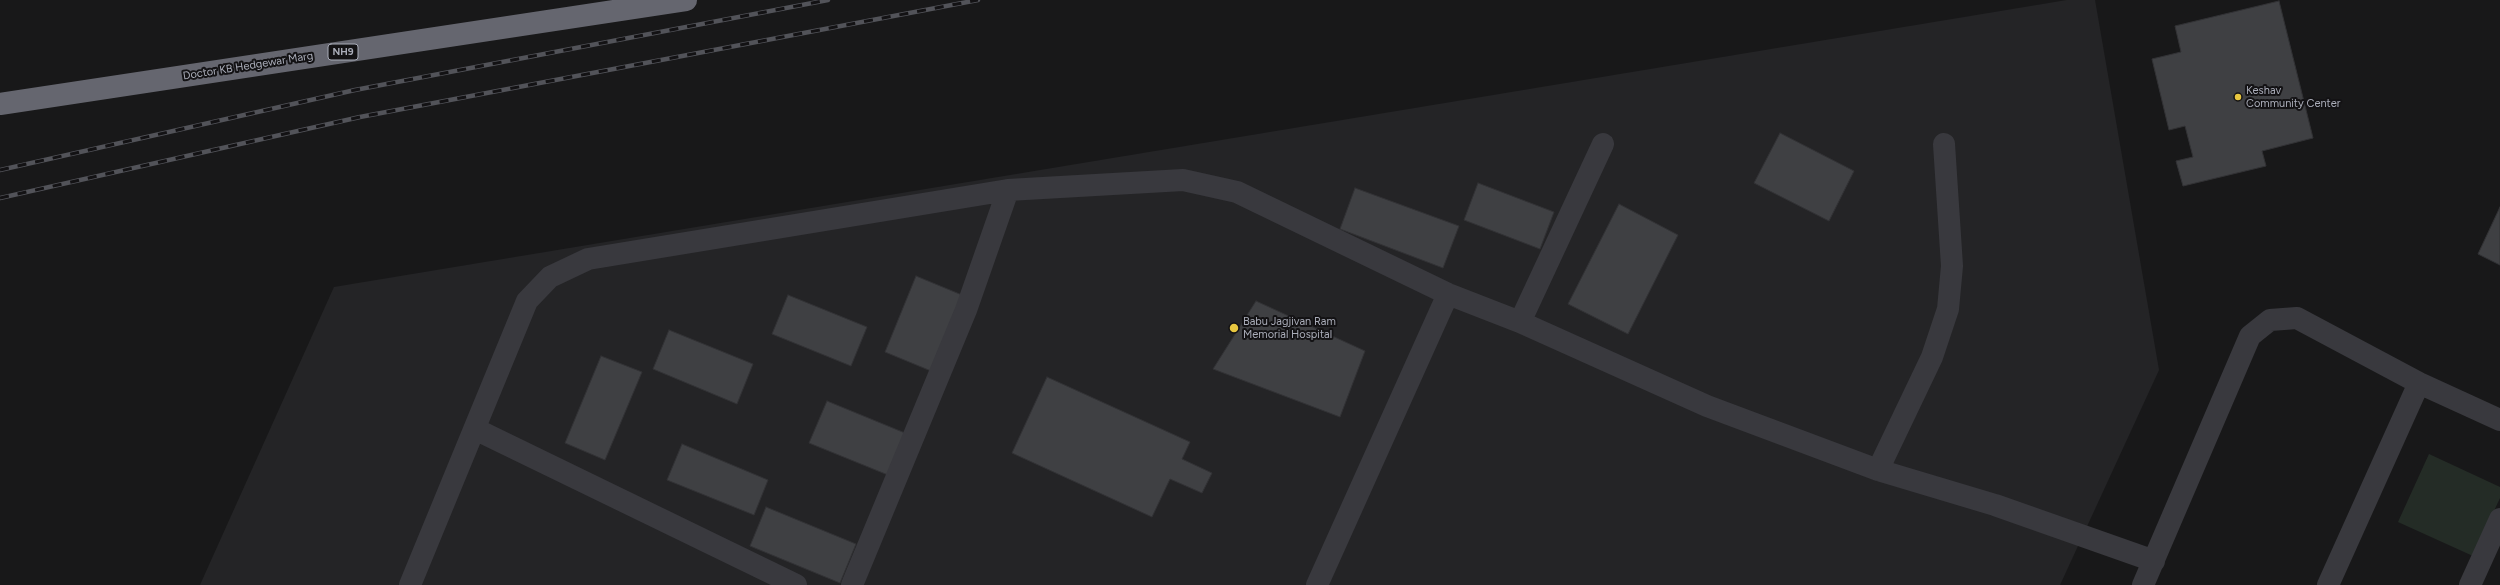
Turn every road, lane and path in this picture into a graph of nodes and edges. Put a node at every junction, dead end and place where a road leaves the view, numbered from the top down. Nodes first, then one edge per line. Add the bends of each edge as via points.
1 (686, 0) edge
2 (0, 104) edge
3 (1604, 144) dead end
4 (1944, 144) dead end
5 (1008, 190) junction
6 (1448, 294) junction
7 (1520, 322) junction
8 (2419, 383) junction
9 (2500, 420) edge
10 (475, 429) junction
11 (1878, 470) junction
12 (2500, 519) edge
13 (2154, 561) junction
14 (410, 585) edge
15 (796, 585) edge
16 (852, 585) edge
17 (1317, 585) edge
18 (2143, 585) edge
19 (2328, 585) edge
20 (2470, 585) edge

1 - 2 highway, Doctor KB Hedgewar Marg / NH9
3 - 7 street
4 - 11 street via 1952,266 1948,309 1932,357
5 - 6 street via 1183,180 1237,192
5 - 10 street via 588,259 550,276 527,301
5 - 16 street via 966,310
6 - 7 street
6 - 17 street
7 - 11 street via 1706,406
8 - 9 street
8 - 13 street via 2297,318 2270,320 2250,336
8 - 19 street
10 - 14 street
10 - 15 street
11 - 13 street via 1995,505
12 - 20 street
13 - 18 street

